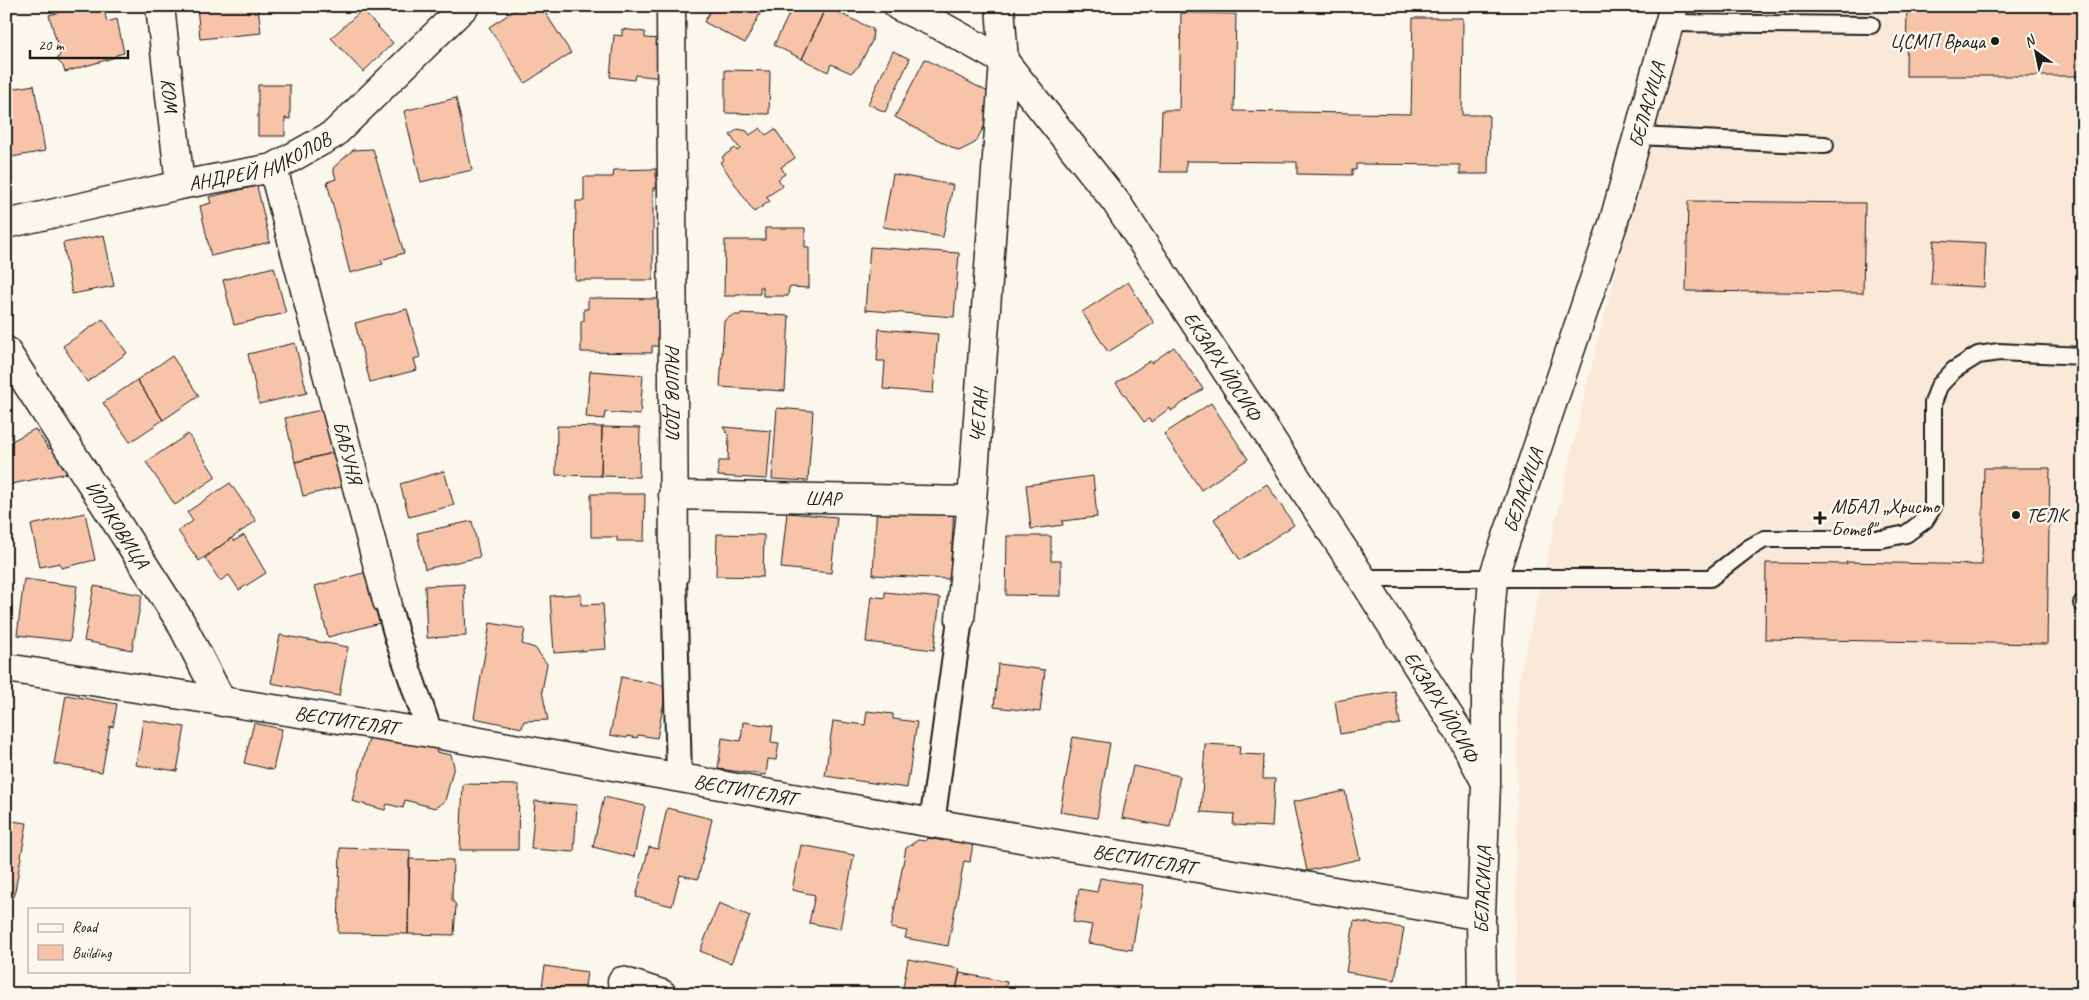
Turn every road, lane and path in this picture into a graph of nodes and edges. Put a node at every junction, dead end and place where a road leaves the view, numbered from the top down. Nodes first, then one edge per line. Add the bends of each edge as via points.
1 (160, 6) edge
2 (465, 6) edge
3 (672, 6) edge
4 (898, 6) edge
5 (1000, 6) edge
6 (1672, 15) edge
7 (1871, 24) dead end
8 (1004, 61) junction
9 (1638, 136) junction
10 (1825, 145) dead end
11 (272, 168) junction
12 (180, 185) junction
13 (6, 224) edge
14 (6, 351) edge
15 (2083, 356) edge
16 (673, 495) junction
17 (972, 502) junction
18 (674, 576) joint
19 (1362, 578) junction
20 (1493, 578) junction
21 (387, 601) joint
22 (960, 619) joint
23 (6, 668) edge
24 (222, 702) junction
25 (430, 733) junction
26 (679, 777) junction
27 (1486, 783) junction
28 (932, 823) junction
29 (1481, 916) junction
30 (622, 981) dead end
31 (662, 994) edge
32 (1482, 994) edge

1 - 12 street, КОМ
2 - 11 street, АНДРЕЙ НИКОЛОВ via 334,134
3 - 16 street, РАШОВ ДОЛ
4 - 8 street, ЕКЗАРХ ЙОСИФ
5 - 8 street, ЧЕГАН
6 - 7 lane
6 - 9 street, БЕЛАСИЦА
8 - 17 street, ЧЕГАН
8 - 19 street, ЕКЗАРХ ЙОСИФ via 1116,202
9 - 10 lane
9 - 20 street, БЕЛАСИЦА via 1613,224
11 - 12 street, АНДРЕЙ НИКОЛОВ
11 - 21 street, БАБУНЯ
12 - 13 street, АНДРЕЙ НИКОЛОВ
14 - 24 street, ЙОЛКОВИЦА via 180,621
15 - 20 lane via 1999,352 1978,355 1954,370 1939,386 1933,403 1933,506 1925,520 1906,534 1882,540 1765,539 1710,578
16 - 17 street, ШАР
16 - 18 street, РАШОВ ДОЛ
17 - 22 street, ЧЕГАН
18 - 26 street, РАШОВ ДОЛ
19 - 20 lane
19 - 27 street, ЕКЗАРХ ЙОСИФ via 1459,732
20 - 27 street, БЕЛАСИЦА via 1486,672
21 - 25 street, БАБУНЯ
22 - 28 street, ЧЕГАН
23 - 24 street, ВЕСТИТЕЛЯТ
24 - 25 street, ВЕСТИТЕЛЯТ
25 - 26 street, ВЕСТИТЕЛЯТ
26 - 28 street, ВЕСТИТЕЛЯТ
27 - 29 street, БЕЛАСИЦА
28 - 29 street, ВЕСТИТЕЛЯТ
29 - 32 street, БЕЛАСИЦА
30 - 31 street

